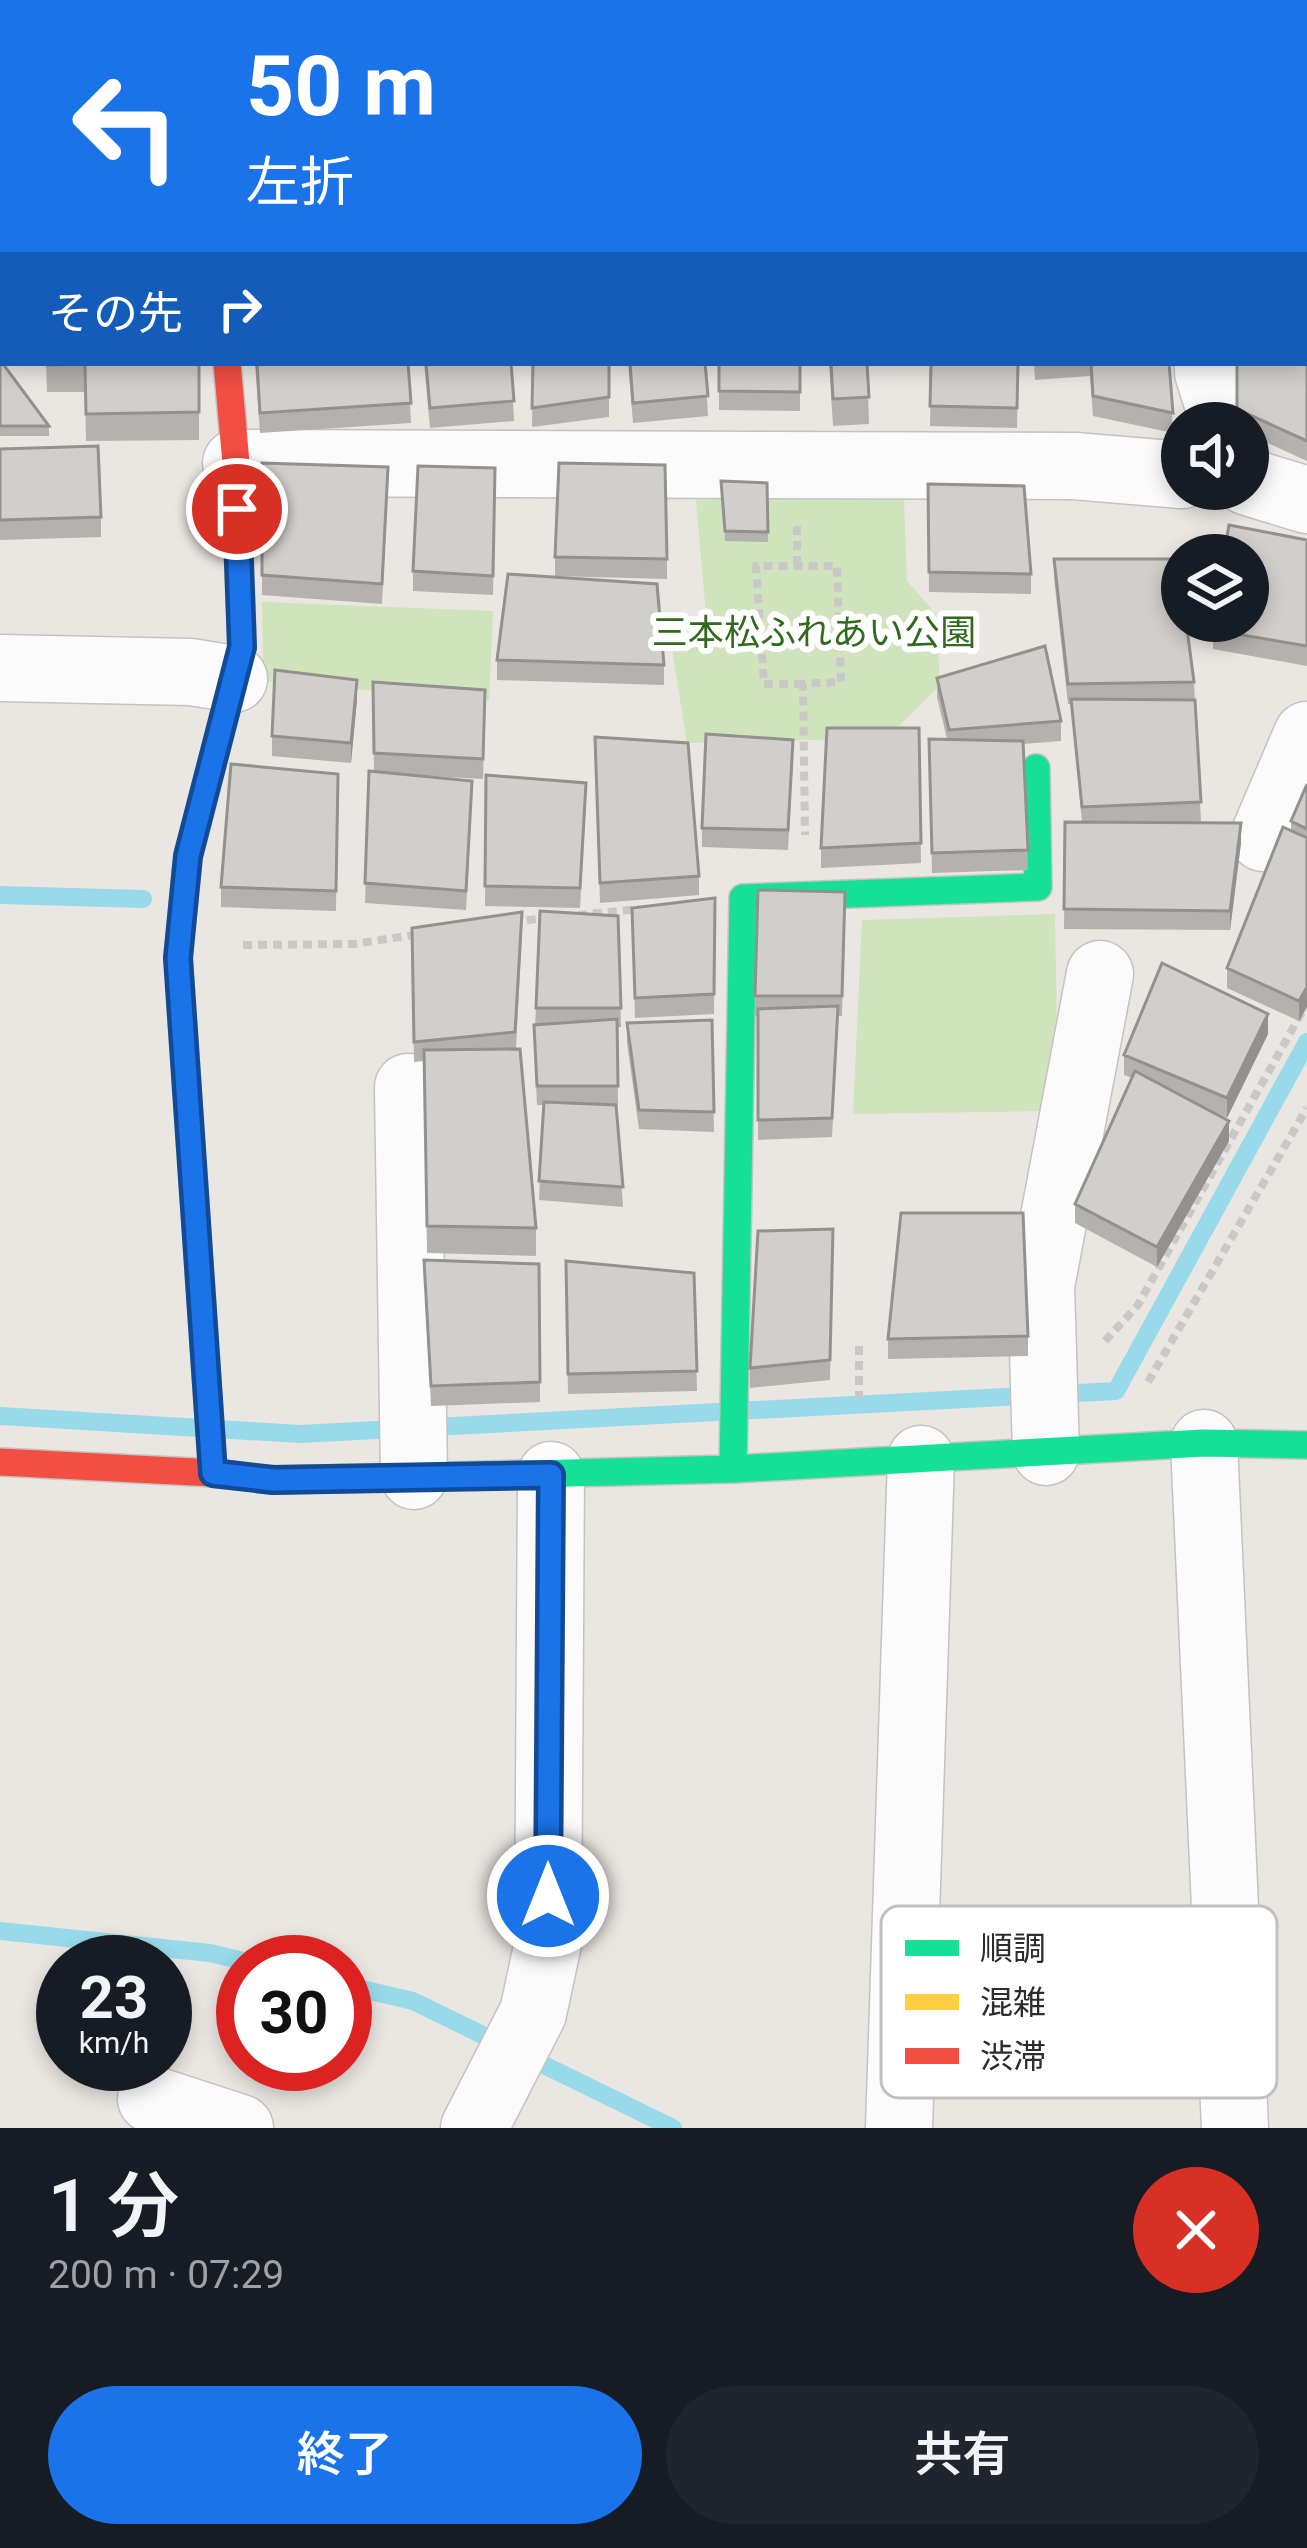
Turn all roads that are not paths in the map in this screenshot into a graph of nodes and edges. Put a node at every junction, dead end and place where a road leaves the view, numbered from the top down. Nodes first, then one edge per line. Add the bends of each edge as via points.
1 (227, 366) edge
2 (1208, 366) edge
3 (1217, 402) edge
4 (236, 463) junction
5 (1161, 473) edge
6 (1269, 488) edge
7 (1307, 500) edge
8 (0, 668) edge
9 (234, 679) junction
10 (1307, 735) edge
11 (1036, 768) dead end
12 (1263, 838) dead end
13 (1100, 974) dead end
14 (408, 1087) dead end
15 (1046, 1444) junction
16 (1172, 1445) junction
17 (1307, 1445) edge
18 (921, 1459) junction
19 (0, 1462) edge
20 (733, 1469) junction
21 (213, 1473) junction
22 (551, 1475) junction
23 (415, 1476) junction
24 (906, 1906) edge
25 (1215, 1906) edge
26 (900, 2098) edge
27 (1232, 2098) edge
28 (151, 2099) dead end
29 (489, 2101) edge
30 (240, 2128) edge
31 (899, 2128) edge
32 (1235, 2128) edge

1 - 4 street
2 - 3 street
4 - 5 street via 1074,466
4 - 9 street via 242,647
6 - 7 street
8 - 9 street
9 - 21 street via 188,856 179,946
10 - 12 street
11 - 20 street via 1038,887 743,898
13 - 15 street via 1041,1286
14 - 23 street
15 - 16 street
15 - 18 street
16 - 17 street
16 - 25 street
18 - 20 street
18 - 24 street
19 - 21 street
20 - 22 street
21 - 23 street via 273,1480
22 - 23 street
22 - 29 street via 548,1943 533,2013
26 - 31 street
27 - 32 street
28 - 30 street

